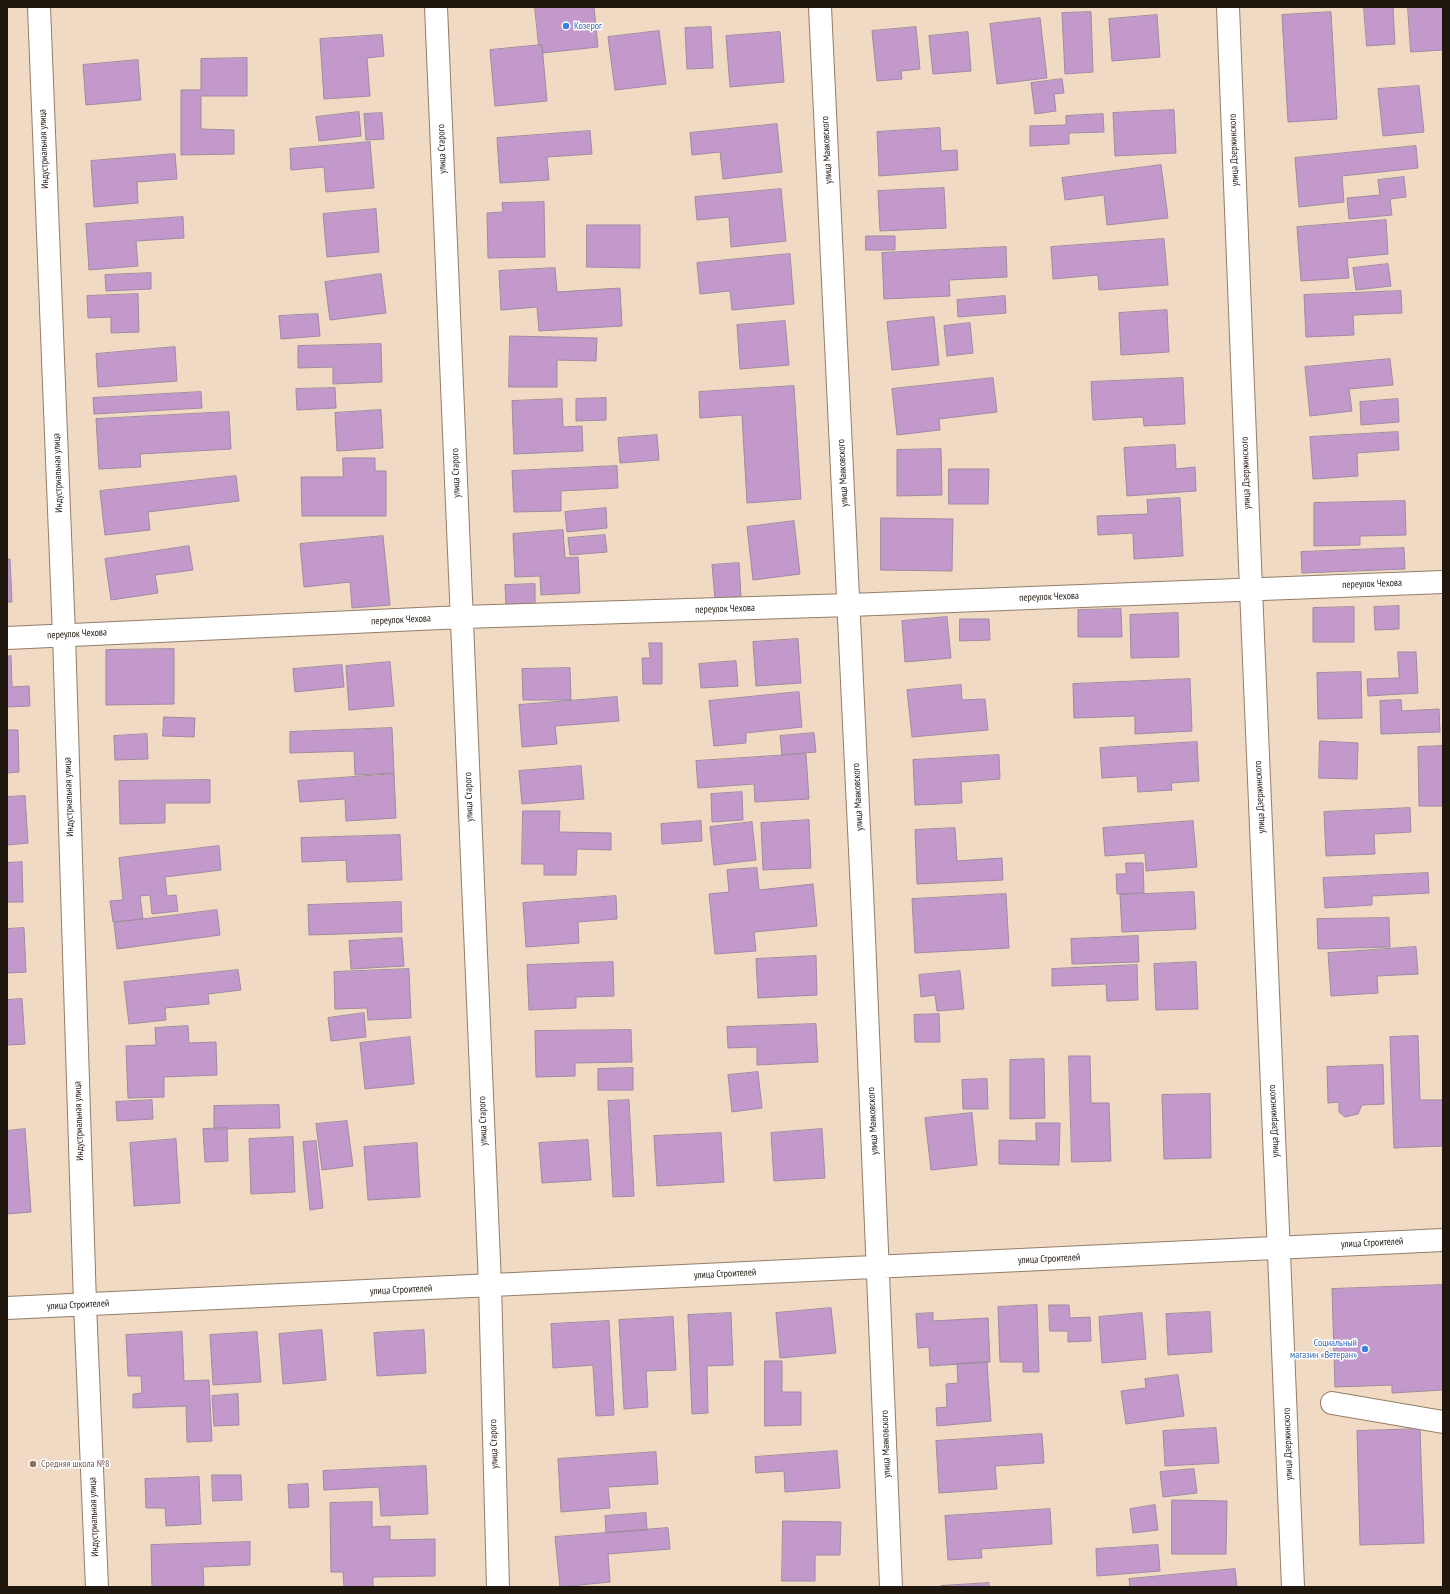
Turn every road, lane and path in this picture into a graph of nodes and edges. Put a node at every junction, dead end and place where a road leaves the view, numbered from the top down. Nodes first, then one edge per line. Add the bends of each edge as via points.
1 (38, 7) edge
2 (436, 7) edge
3 (820, 7) edge
4 (1228, 7) edge
5 (1443, 582) edge
6 (1251, 589) junction
7 (850, 605) junction
8 (462, 617) junction
9 (64, 635) junction
10 (7, 638) edge
11 (1443, 1240) edge
12 (1280, 1248) junction
13 (879, 1267) junction
14 (490, 1285) junction
15 (85, 1304) junction
16 (7, 1308) edge
17 (1332, 1403) dead end
18 (1443, 1422) edge
19 (97, 1587) edge
20 (498, 1587) edge
21 (891, 1587) edge
22 (1294, 1587) edge

1 - 9 street, Индустриальная улица
2 - 8 street, улица Старого
3 - 7 street, улица Маяковского
4 - 6 street, улица Дзержинского
5 - 6 street, переулок Чехова
6 - 7 street, переулок Чехова
6 - 12 street, улица Дзержинского
7 - 8 street, переулок Чехова
7 - 13 street, улица Маяковского
8 - 9 street, переулок Чехова
8 - 14 street, улица Старого
9 - 10 street, переулок Чехова
9 - 15 street, Индустриальная улица
11 - 12 street, улица Строителей
12 - 13 street, улица Строителей
12 - 22 street, улица Дзержинского
13 - 14 street, улица Строителей
13 - 21 street, улица Маяковского
14 - 15 street, улица Строителей
14 - 20 street, улица Старого
15 - 16 street, улица Строителей
15 - 19 street, Индустриальная улица
17 - 18 street

